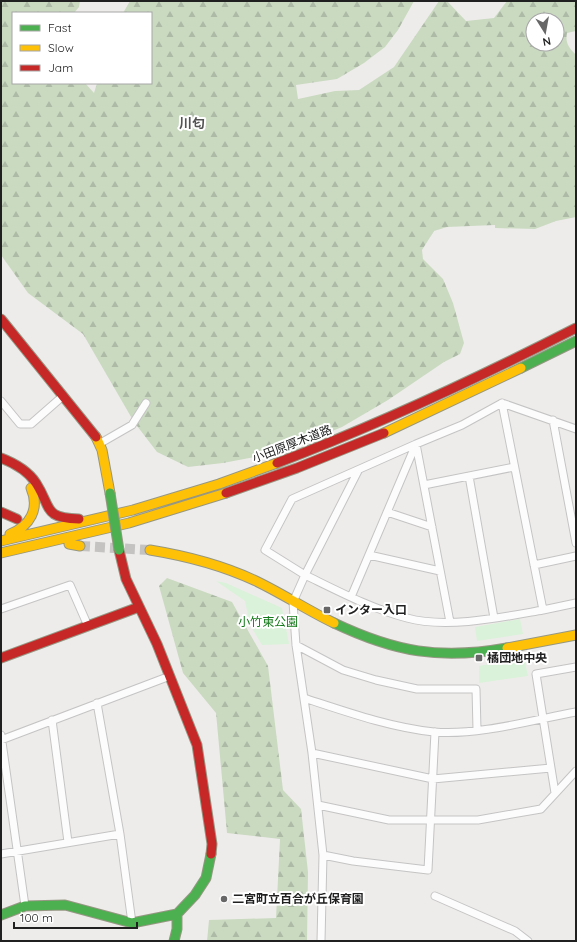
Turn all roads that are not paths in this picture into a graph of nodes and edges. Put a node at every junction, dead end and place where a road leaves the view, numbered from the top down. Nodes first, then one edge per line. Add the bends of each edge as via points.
1 (2, 321) edge
2 (576, 328) edge
3 (576, 341) edge
4 (63, 396) junction
5 (1, 401) edge
6 (146, 403) dead end
7 (502, 403) junction
8 (553, 420) junction
9 (576, 429) edge
10 (100, 444) junction
11 (416, 444) junction
12 (1, 458) edge
13 (1, 466) edge
14 (514, 467) junction
15 (358, 471) junction
16 (469, 476) junction
17 (424, 485) junction
18 (1, 512) edge
19 (387, 512) junction
20 (105, 518) junction
21 (17, 519) dead end
22 (432, 527) junction
23 (1, 537) edge
24 (1, 541) edge
25 (576, 543) edge
26 (69, 544) dead end
27 (80, 546) tunnel mouth
28 (150, 550) tunnel mouth
29 (1, 553) edge
30 (370, 555) junction
31 (576, 556) edge
32 (534, 565) junction
33 (440, 571) junction
34 (306, 575) junction
35 (351, 597) junction
36 (293, 602) junction
37 (576, 604) edge
38 (139, 607) junction
39 (1, 609) edge
40 (543, 610) junction
41 (494, 618) junction
42 (450, 622) junction
43 (88, 626) junction
44 (576, 635) edge
45 (296, 645) junction
46 (1, 658) edge
47 (576, 667) edge
48 (170, 676) junction
49 (304, 698) junction
50 (97, 703) junction
51 (576, 712) edge
52 (544, 718) junction
53 (52, 720) junction
54 (477, 730) junction
55 (435, 732) junction
56 (1, 738) edge
57 (312, 754) junction
58 (551, 768) junction
59 (576, 771) edge
60 (433, 779) junction
61 (555, 793) junction
62 (318, 805) junction
63 (430, 820) junction
64 (120, 834) junction
65 (68, 842) junction
66 (18, 850) junction
67 (1, 854) edge
68 (323, 855) junction
69 (435, 896) dead end
70 (25, 906) junction
71 (177, 914) junction
72 (1, 915) edge
73 (132, 923) junction
74 (174, 941) edge
75 (321, 941) edge
76 (528, 941) edge

1 - 4 main road
2 - 20 main road, 小田原厚木道路 via 486,373 333,442 190,493
3 - 29 main road, 小田原厚木道路 via 409,422 265,480 126,524
4 - 5 street via 31,424 20,424
4 - 10 main road
6 - 10 street via 132,426
7 - 8 street
7 - 11 street via 462,425
7 - 14 street
8 - 9 street
8 - 25 street
10 - 38 main road, bridge via 119,550 126,579
11 - 15 street
11 - 17 street
11 - 19 street
12 - 20 main road via 30,476 46,507 53,514 69,520
13 - 23 main road via 29,485 35,500 31,519 24,527
14 - 16 street
14 - 32 street
15 - 34 street
15 - 34 street via 292,499 265,550
16 - 17 street
16 - 41 street
17 - 22 street
18 - 21 main road
19 - 22 street
19 - 30 street
20 - 24 main road, 小田原厚木道路
22 - 33 street
26 - 27 main road
28 - 36 main road via 211,562 254,580
30 - 33 street
30 - 35 street
31 - 32 street
32 - 40 street
33 - 42 street
34 - 35 street
34 - 36 street
35 - 42 street via 407,619
36 - 44 main road via 354,631 392,646 422,653 456,655
36 - 45 street
37 - 40 street
38 - 43 main road
38 - 48 main road
39 - 43 street via 70,585
40 - 41 street
41 - 42 street
43 - 46 main road
45 - 49 street
45 - 54 street via 343,670 376,680 417,689 476,689
47 - 52 street via 536,674
48 - 50 street
48 - 71 main road via 197,745 212,844 211,861 201,887
49 - 55 street via 385,724
49 - 57 street
50 - 53 street
50 - 64 street
51 - 52 street
52 - 54 street
52 - 58 street
53 - 56 street
53 - 65 street
54 - 55 street
55 - 60 street
56 - 66 street
57 - 60 street
57 - 62 street
58 - 60 street
58 - 61 street
59 - 61 street
60 - 63 street
61 - 63 street via 541,809 478,820
62 - 63 street via 389,820
62 - 68 street
63 - 68 street via 428,870
64 - 65 street
64 - 73 street
65 - 66 street
66 - 67 street
66 - 70 street
68 - 75 street
69 - 76 street via 516,931
70 - 72 main road
70 - 73 main road via 65,905
71 - 73 main road
71 - 74 main road

